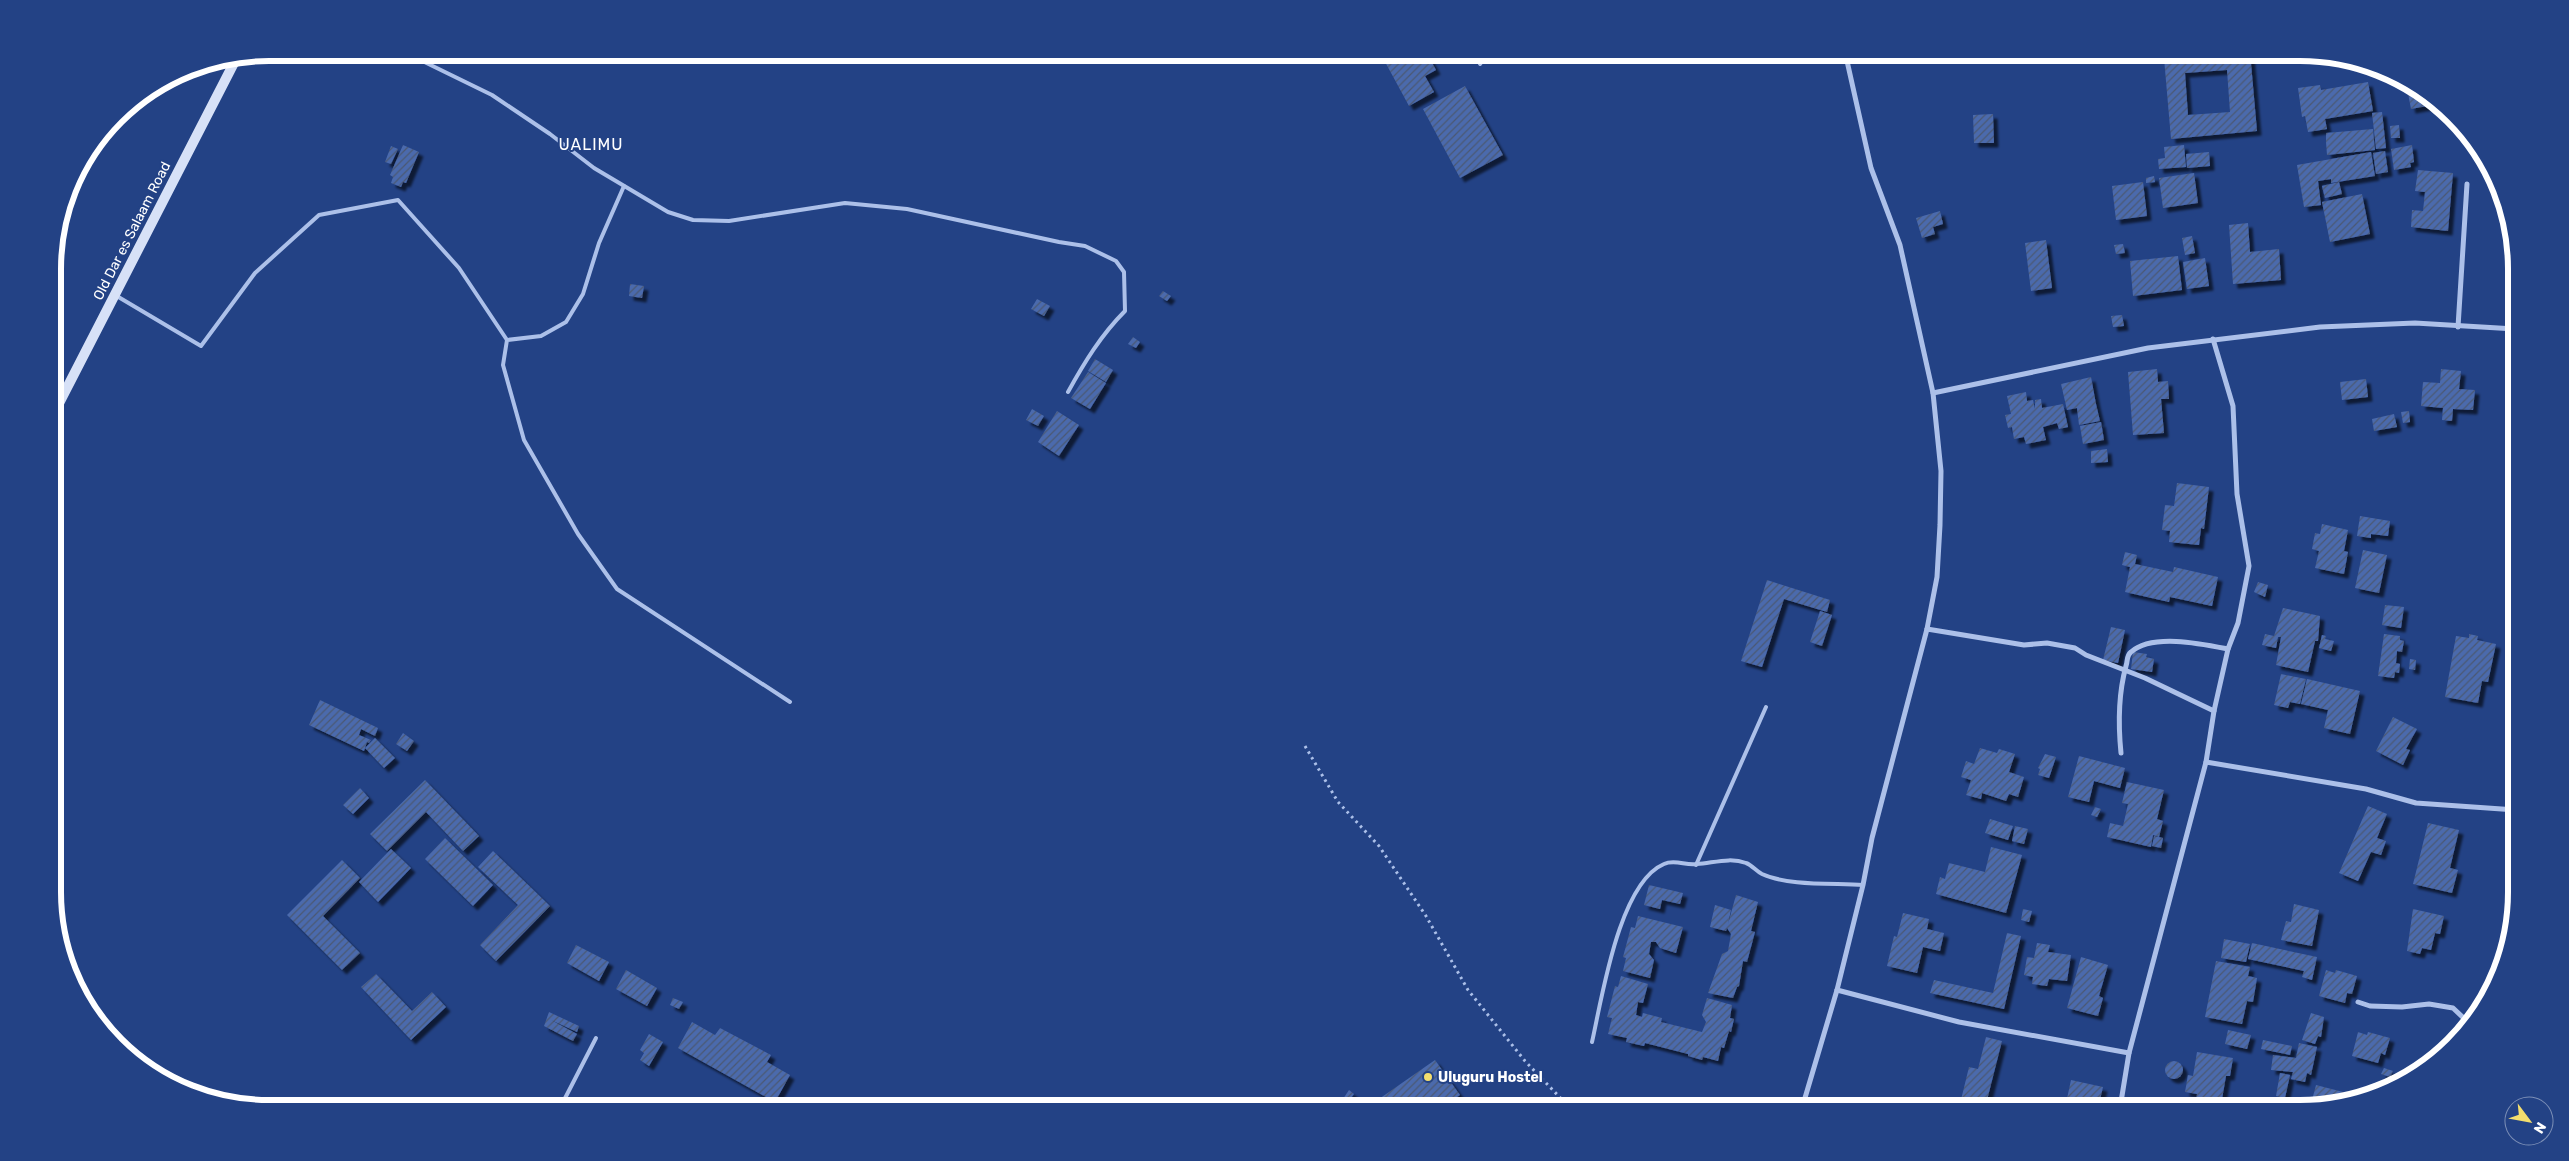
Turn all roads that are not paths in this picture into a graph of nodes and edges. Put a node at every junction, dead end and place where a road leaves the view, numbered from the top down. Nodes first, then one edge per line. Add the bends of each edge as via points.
1 (422, 61) edge
2 (1482, 61) edge
3 (1847, 61) edge
4 (233, 64) edge
5 (1480, 64) dead end
6 (2467, 184) dead end
7 (624, 186) junction
8 (115, 295) junction
9 (2458, 327) junction
10 (2508, 329) edge
11 (2213, 339) junction
12 (507, 340) junction
13 (1068, 392) dead end
14 (1933, 393) junction
15 (61, 400) edge
16 (1927, 629) junction
17 (2228, 650) junction
18 (2123, 671) junction
19 (790, 702) dead end
20 (1766, 707) dead end
21 (2214, 711) junction
22 (2121, 753) dead end
23 (2206, 762) junction
24 (2508, 809) edge
25 (1696, 865) junction
26 (1863, 885) junction
27 (1836, 990) junction
28 (2358, 1002) dead end
29 (2464, 1019) edge
30 (596, 1038) dead end
31 (1592, 1042) dead end
32 (2129, 1053) junction
33 (564, 1100) edge
34 (1804, 1100) edge
35 (2121, 1100) edge

1 - 7 lane via 492,95
2 - 5 lane
3 - 14 street via 1871,168 1900,245
4 - 8 main road, Old Dar es Salaam Road
6 - 9 street
7 - 12 lane via 599,243 583,294 566,322 541,336
7 - 13 lane via 668,212 693,220 729,221 845,203 907,209 1084,246 1103,253 1124,272 1125,311 1091,353
8 - 12 lane via 201,346 255,273 319,215 398,200 459,268
8 - 15 main road, Old Dar es Salaam Road
9 - 10 street
9 - 11 street via 2415,323 2320,327
11 - 14 street via 2078,361
11 - 17 street via 2233,406 2237,494 2249,566 2238,623
12 - 19 lane via 504,364 524,440 578,534 617,590
14 - 16 street via 1941,471 1940,525 1937,577
16 - 18 street via 2024,645 2047,643 2075,648
16 - 26 street via 1872,838
17 - 18 street via 2194,642 2145,645 2127,656
17 - 21 street
18 - 21 street
18 - 22 street via 2118,718
20 - 25 lane
21 - 23 street
23 - 24 street via 2366,790 2416,803
23 - 32 street
25 - 26 lane via 1714,860 1746,863 1762,874 1791,880
25 - 31 lane via 1683,862 1663,864 1640,884 1622,922
26 - 27 street
27 - 32 street via 1959,1022
27 - 34 street
28 - 29 street via 2370,1006 2402,1007 2430,1004 2453,1008
30 - 33 lane
32 - 35 street

